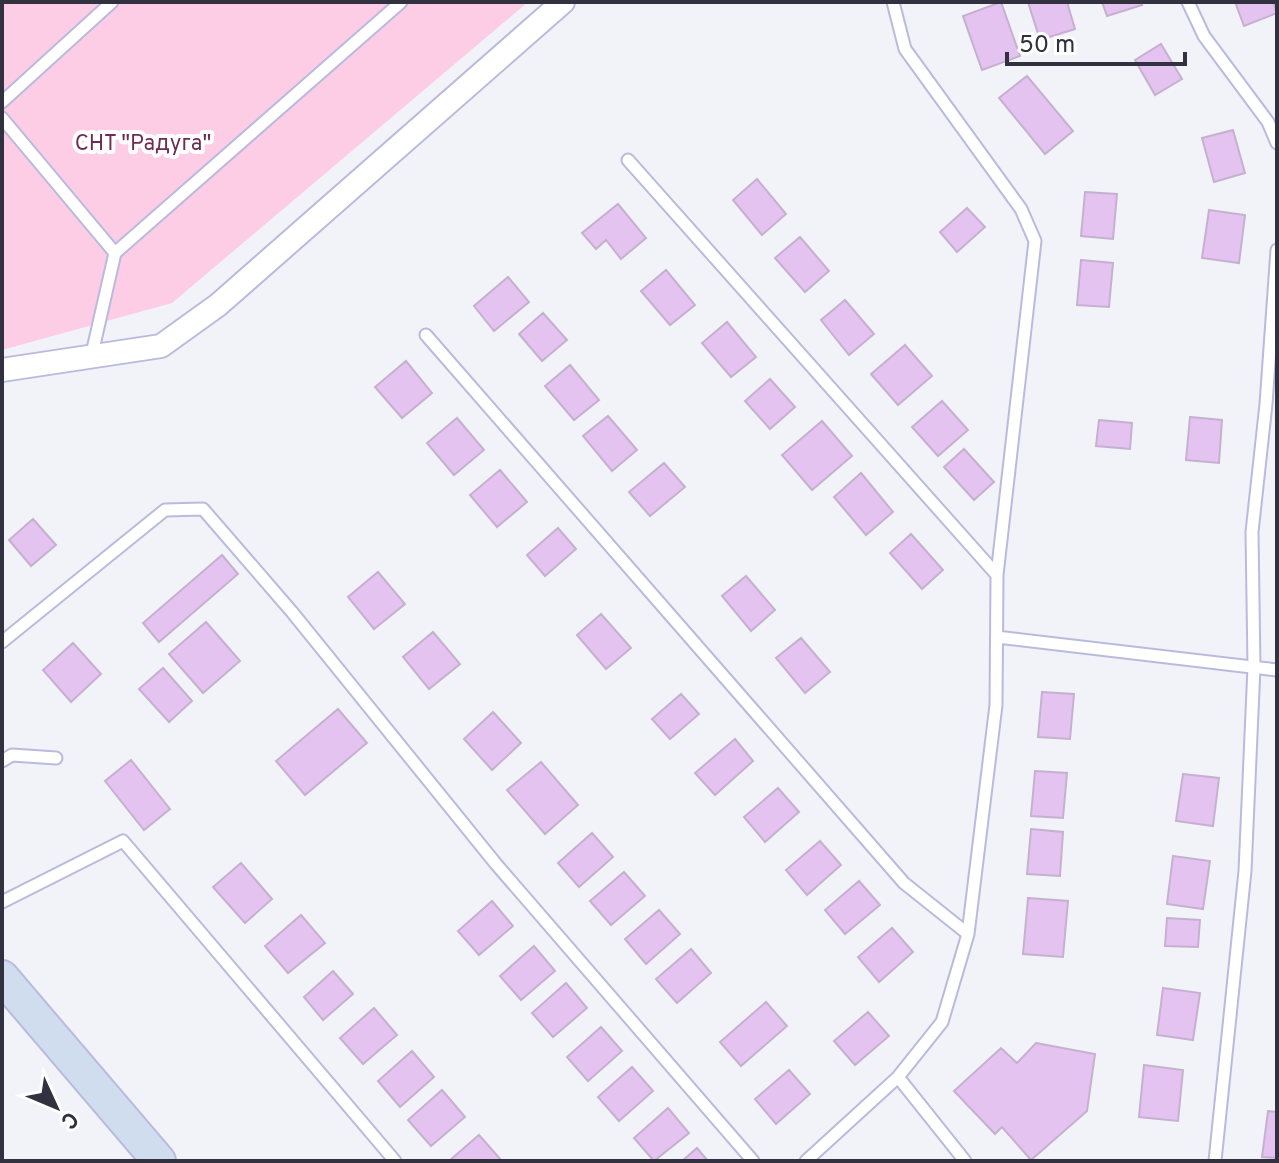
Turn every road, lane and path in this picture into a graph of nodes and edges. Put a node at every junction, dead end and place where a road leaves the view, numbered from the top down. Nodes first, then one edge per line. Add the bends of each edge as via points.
1 (112, 2) edge
2 (401, 2) edge
3 (563, 2) edge
4 (893, 2) edge
5 (1188, 2) edge
6 (2, 102) edge
7 (2, 118) edge
8 (1277, 143) edge
9 (628, 160) dead end
10 (1277, 250) edge
11 (115, 253) junction
12 (426, 335) dead end
13 (91, 358) junction
14 (2, 370) edge
15 (997, 575) junction
16 (997, 637) junction
17 (2, 642) edge
18 (1254, 667) junction
19 (1277, 670) edge
20 (56, 758) dead end
21 (2, 761) edge
22 (2, 902) edge
23 (968, 934) junction
24 (2, 977) edge
25 (898, 1077) junction
26 (159, 1161) edge
27 (395, 1161) edge
28 (753, 1161) edge
29 (806, 1161) edge
30 (965, 1161) edge
31 (1215, 1161) edge

1 - 6 lane
2 - 11 lane
3 - 13 street via 218,305 161,346
4 - 15 lane via 905,49 1021,209 1035,241
5 - 8 lane via 1204,36 1268,122
7 - 11 lane
9 - 15 lane
10 - 18 lane via 1252,532
11 - 13 lane
12 - 23 lane via 904,883
13 - 14 street
15 - 16 lane
16 - 18 lane
16 - 23 lane via 996,705
17 - 28 lane via 165,510 203,509 496,864
18 - 19 lane
18 - 31 lane via 1245,871
20 - 21 lane via 12,755
22 - 27 lane via 123,841
23 - 25 lane via 942,1022
24 - 26 main road
25 - 29 lane
25 - 30 lane

